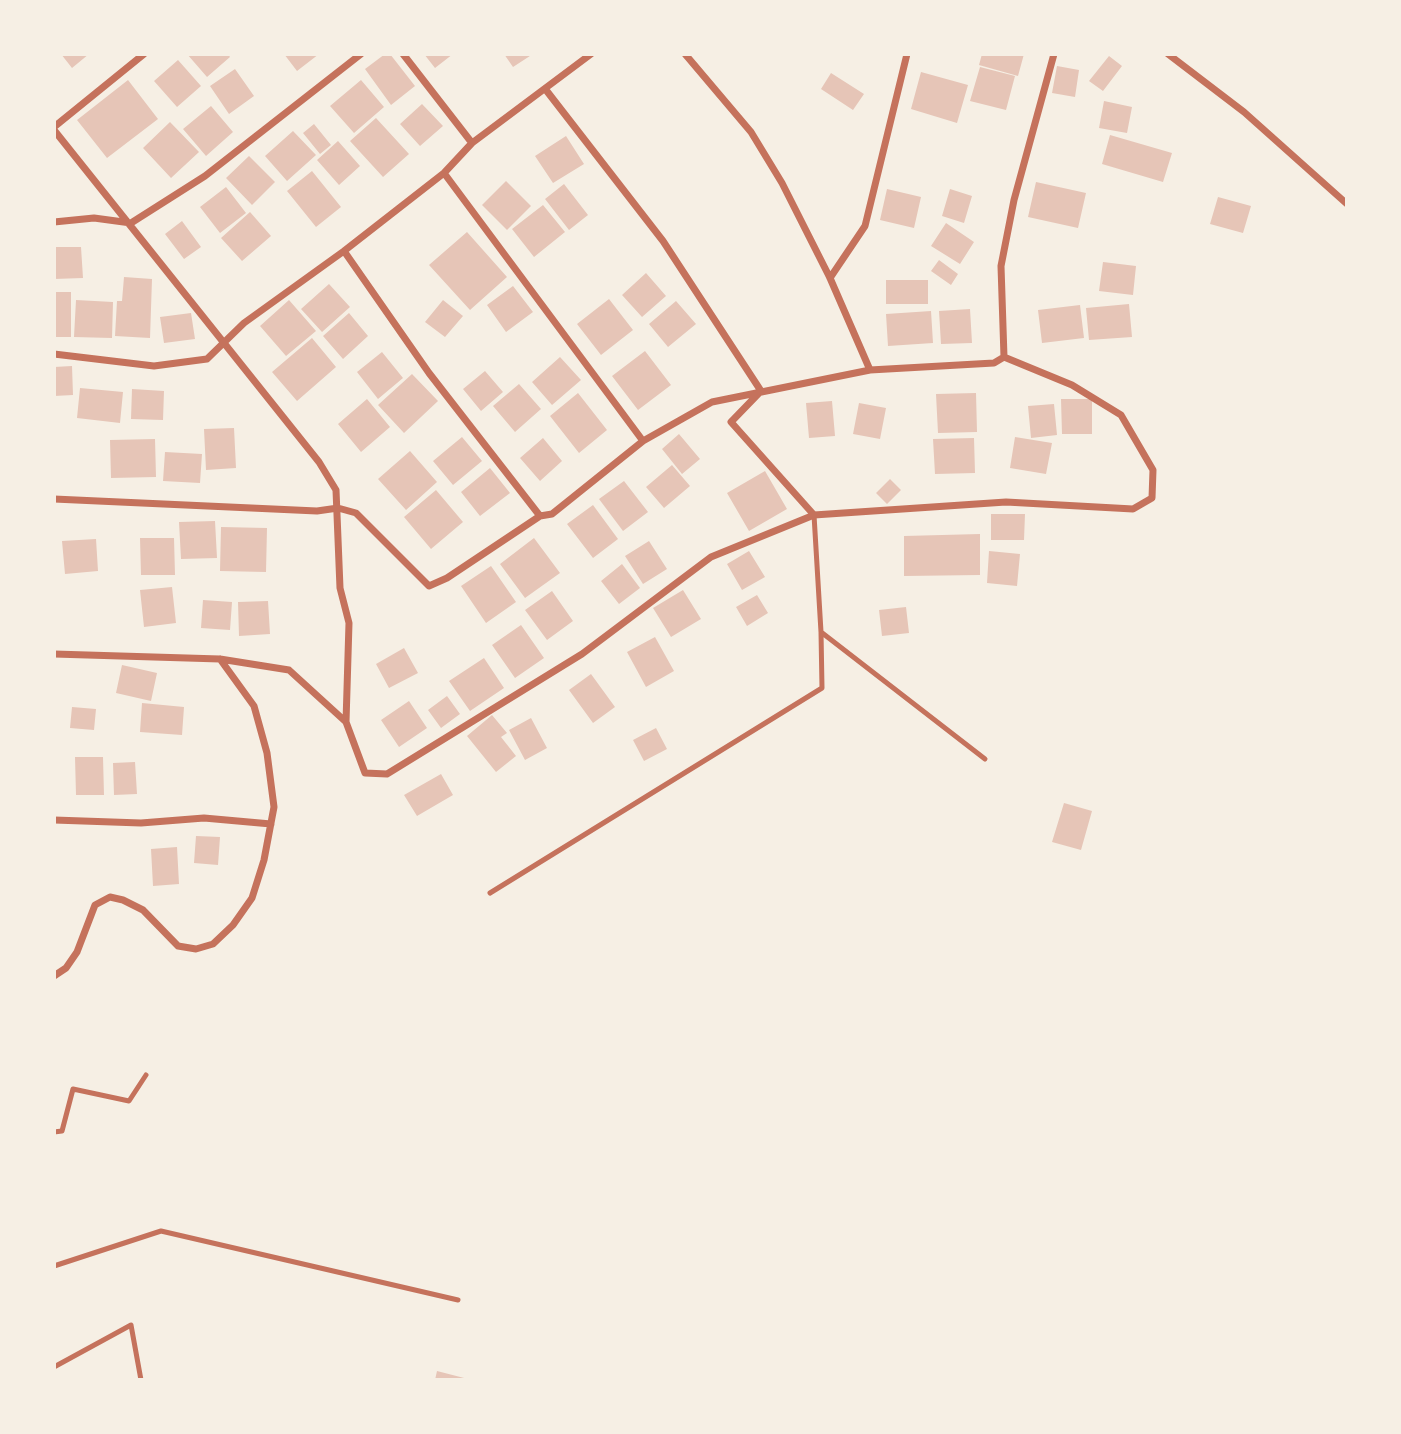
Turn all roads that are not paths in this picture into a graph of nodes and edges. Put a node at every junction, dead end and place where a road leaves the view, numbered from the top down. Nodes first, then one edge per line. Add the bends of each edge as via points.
1 (144, 54) edge
2 (361, 54) edge
3 (403, 54) edge
4 (591, 54) edge
5 (685, 54) edge
6 (907, 54) edge
7 (1054, 54) edge
8 (1168, 54) edge
9 (547, 90) junction
10 (54, 128) edge
11 (472, 143) junction
12 (444, 173) junction
13 (1347, 204) edge
14 (54, 222) edge
15 (131, 223) junction
16 (344, 250) junction
17 (830, 278) junction
18 (224, 342) junction
19 (54, 354) edge
20 (1004, 357) junction
21 (870, 370) junction
22 (761, 391) junction
23 (643, 441) junction
24 (54, 499) edge
25 (338, 508) junction
26 (814, 515) junction
27 (540, 516) junction
28 (821, 632) junction
29 (54, 654) edge
30 (220, 659) junction
31 (346, 722) junction
32 (985, 759) dead end
33 (54, 820) edge
34 (271, 824) junction
35 (490, 893) dead end
36 (54, 976) edge
37 (146, 1075) dead end
38 (54, 1132) edge
39 (54, 1266) edge
40 (458, 1300) dead end
41 (54, 1367) edge
42 (141, 1380) edge

1 - 10 street
2 - 15 street via 205,176
3 - 11 street
4 - 9 street
5 - 17 street via 751,132
6 - 17 street via 865,226
7 - 20 street via 1001,266
8 - 13 street via 1244,112
9 - 11 street
9 - 22 street via 663,242
10 - 15 street
11 - 12 street
12 - 16 street
12 - 23 street
14 - 15 street via 94,218
15 - 18 street
16 - 18 street
16 - 27 street via 429,373
17 - 21 street
18 - 19 street via 207,359 154,366
18 - 25 street via 319,461 336,490
20 - 21 street via 994,363
20 - 26 street via 1072,385 1121,415 1153,470 1152,498 1133,509 1006,502
21 - 22 street
22 - 23 street via 712,402
22 - 26 street via 731,422
23 - 27 street via 552,514
24 - 25 street via 317,512
25 - 27 street via 356,513 429,586
25 - 31 street via 340,588 349,624
26 - 28 lane
26 - 31 street via 711,557 582,654 387,774 365,772
28 - 32 lane
28 - 35 lane via 822,688
29 - 30 street
30 - 31 street via 289,670
30 - 34 street via 254,706 267,752 274,807
33 - 34 street via 141,823 204,818
34 - 36 street via 252,898 213,944 196,949 178,946 143,910 110,897 94,905 77,952
37 - 38 lane via 129,1101 73,1089 62,1131
39 - 40 lane via 162,1231
41 - 42 lane via 131,1325

